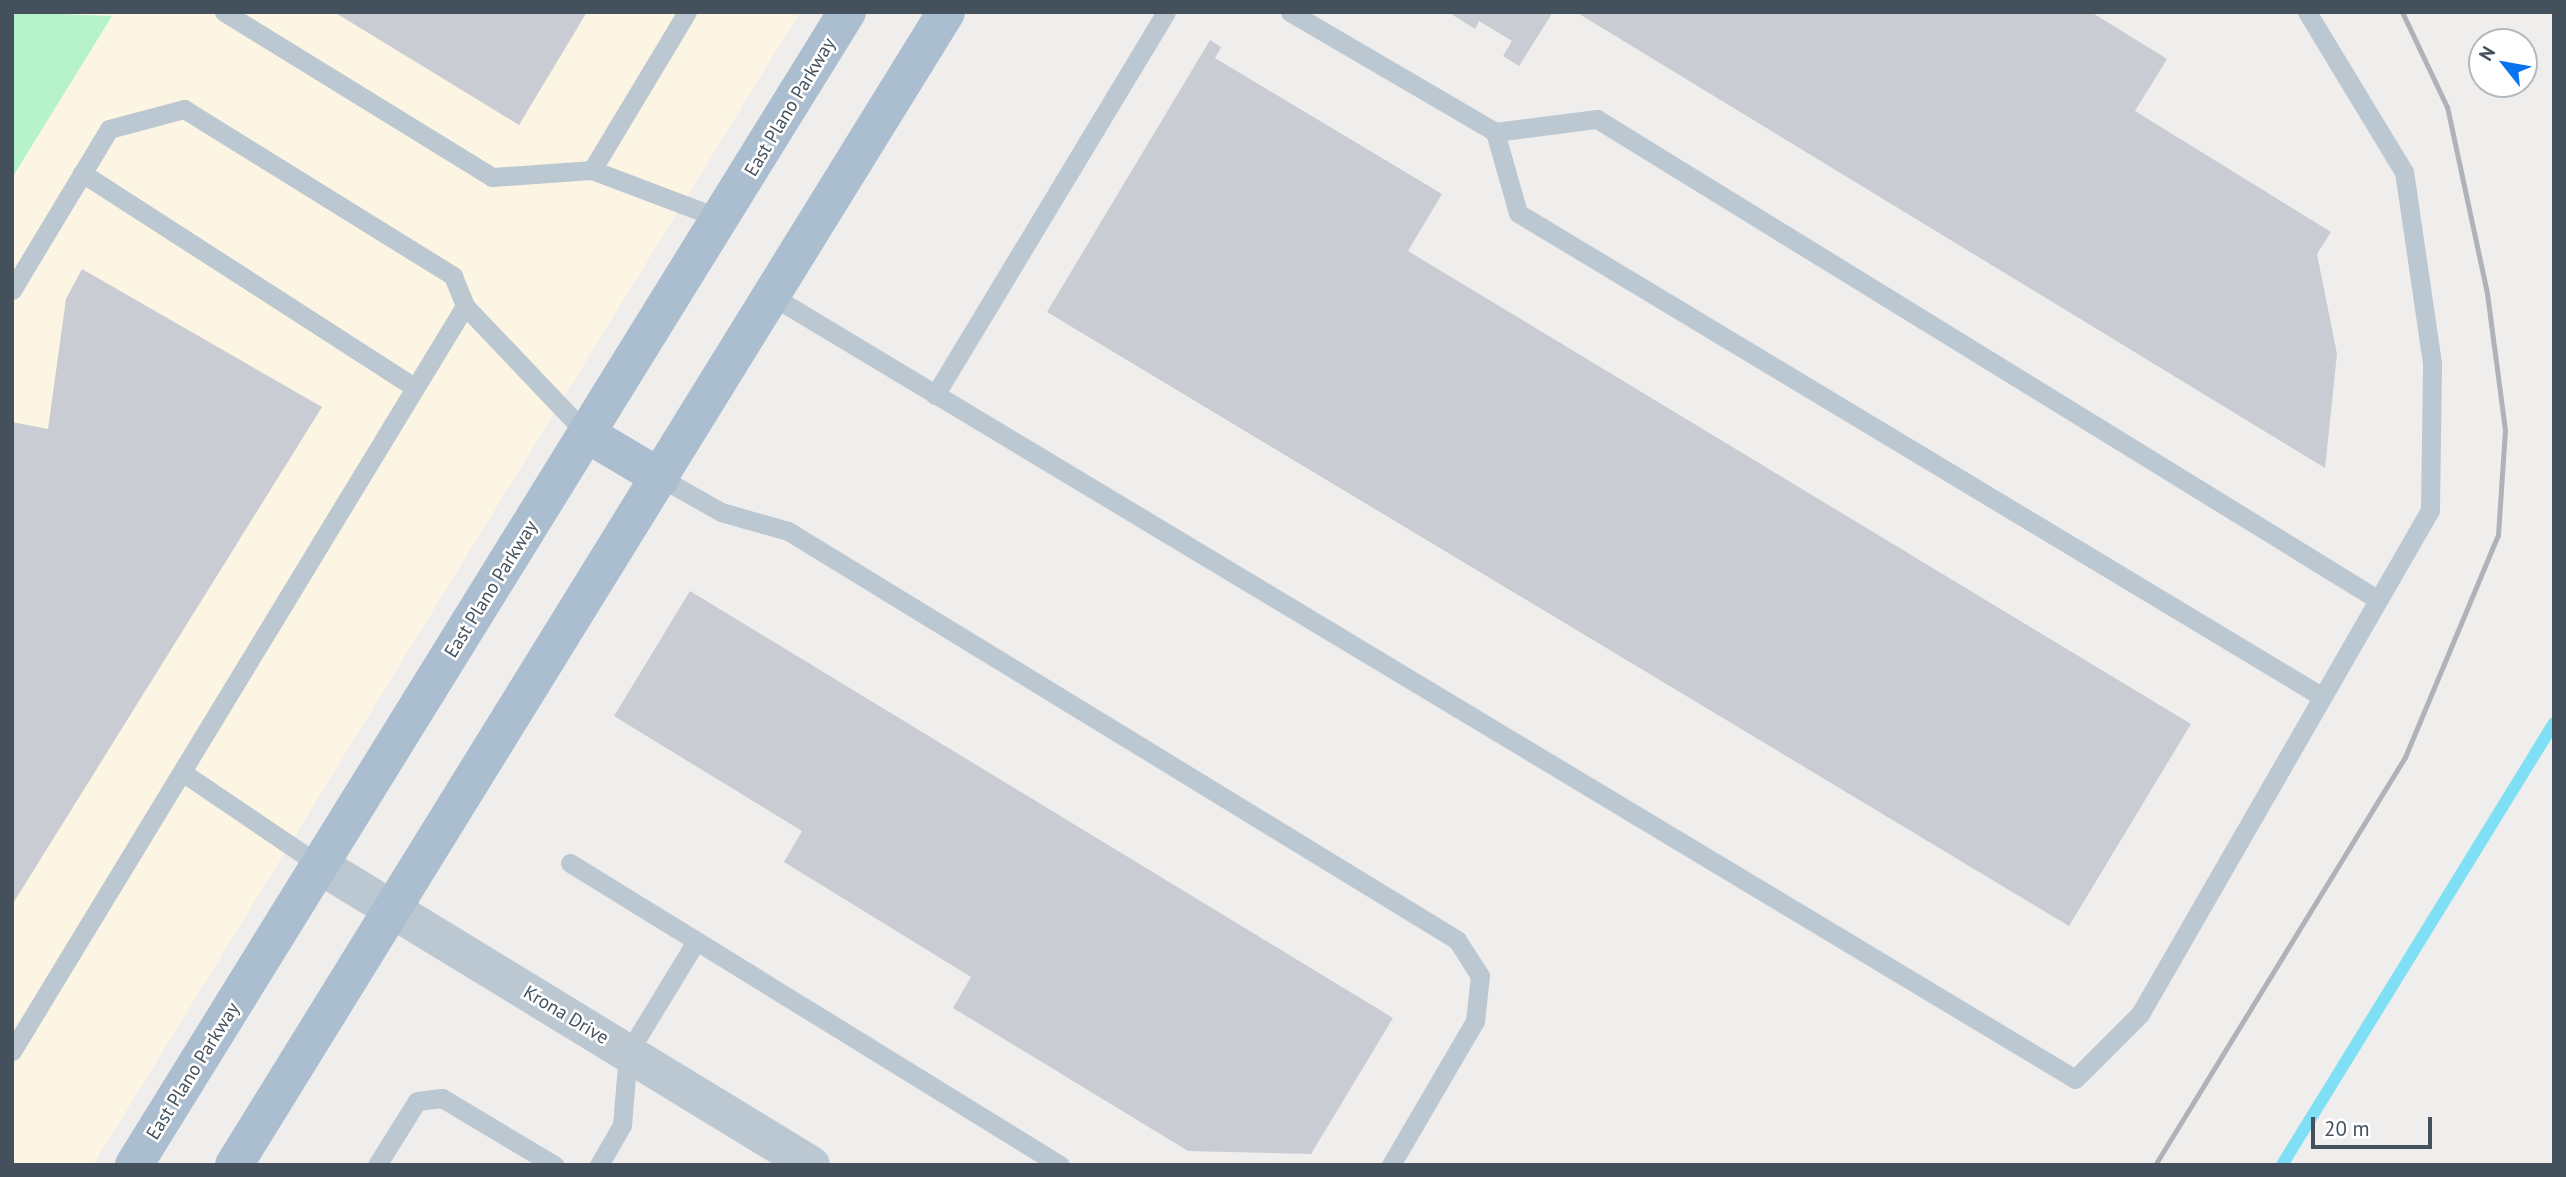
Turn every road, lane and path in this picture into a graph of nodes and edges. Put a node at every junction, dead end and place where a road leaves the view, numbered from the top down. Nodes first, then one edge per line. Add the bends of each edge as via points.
1 (225, 12) edge
2 (687, 12) edge
3 (847, 12) edge
4 (946, 12) edge
5 (1166, 12) edge
6 (1290, 12) edge
7 (2307, 12) edge
8 (1495, 132) junction
9 (592, 170) junction
10 (82, 173) junction
11 (722, 219) junction
12 (12, 290) edge
13 (772, 296) junction
14 (465, 306) junction
15 (415, 388) junction
16 (935, 395) junction
17 (587, 434) junction
18 (661, 478) junction
19 (2377, 598) junction
20 (2321, 696) junction
21 (182, 772) junction
22 (570, 863) dead end
23 (321, 866) junction
24 (393, 909) junction
25 (696, 941) junction
26 (12, 1051) edge
27 (628, 1053) junction
28 (134, 1165) edge
29 (234, 1165) edge
30 (377, 1165) edge
31 (554, 1165) edge
32 (599, 1165) edge
33 (811, 1165) edge
34 (1060, 1165) edge
35 (1391, 1165) edge

1 - 9 lane via 492,177
2 - 9 lane
3 - 11 main road, East Plano Parkway
4 - 13 main road
5 - 16 lane
6 - 8 lane
7 - 19 lane via 2404,172 2432,363 2430,510
8 - 19 lane via 1597,119
8 - 20 lane via 1518,213
9 - 11 lane
10 - 12 lane
10 - 14 lane via 109,129 184,109 453,276
10 - 15 lane
11 - 17 main road, East Plano Parkway
13 - 16 lane
13 - 18 main road
14 - 15 lane
14 - 17 lane
15 - 21 lane
16 - 20 lane via 2075,1079 2140,1014
17 - 18 main road
17 - 23 main road, East Plano Parkway
18 - 24 main road
18 - 35 lane via 720,512 788,531 1457,940 1480,976 1475,1021
19 - 20 lane
21 - 23 lane
21 - 26 lane
22 - 25 lane
23 - 24 street, Krona Drive
23 - 28 main road, East Plano Parkway
24 - 27 street, Krona Drive
24 - 29 main road
25 - 27 lane
25 - 34 lane
27 - 32 lane via 622,1125
27 - 33 street, Krona Drive
30 - 31 lane via 417,1101 442,1098

